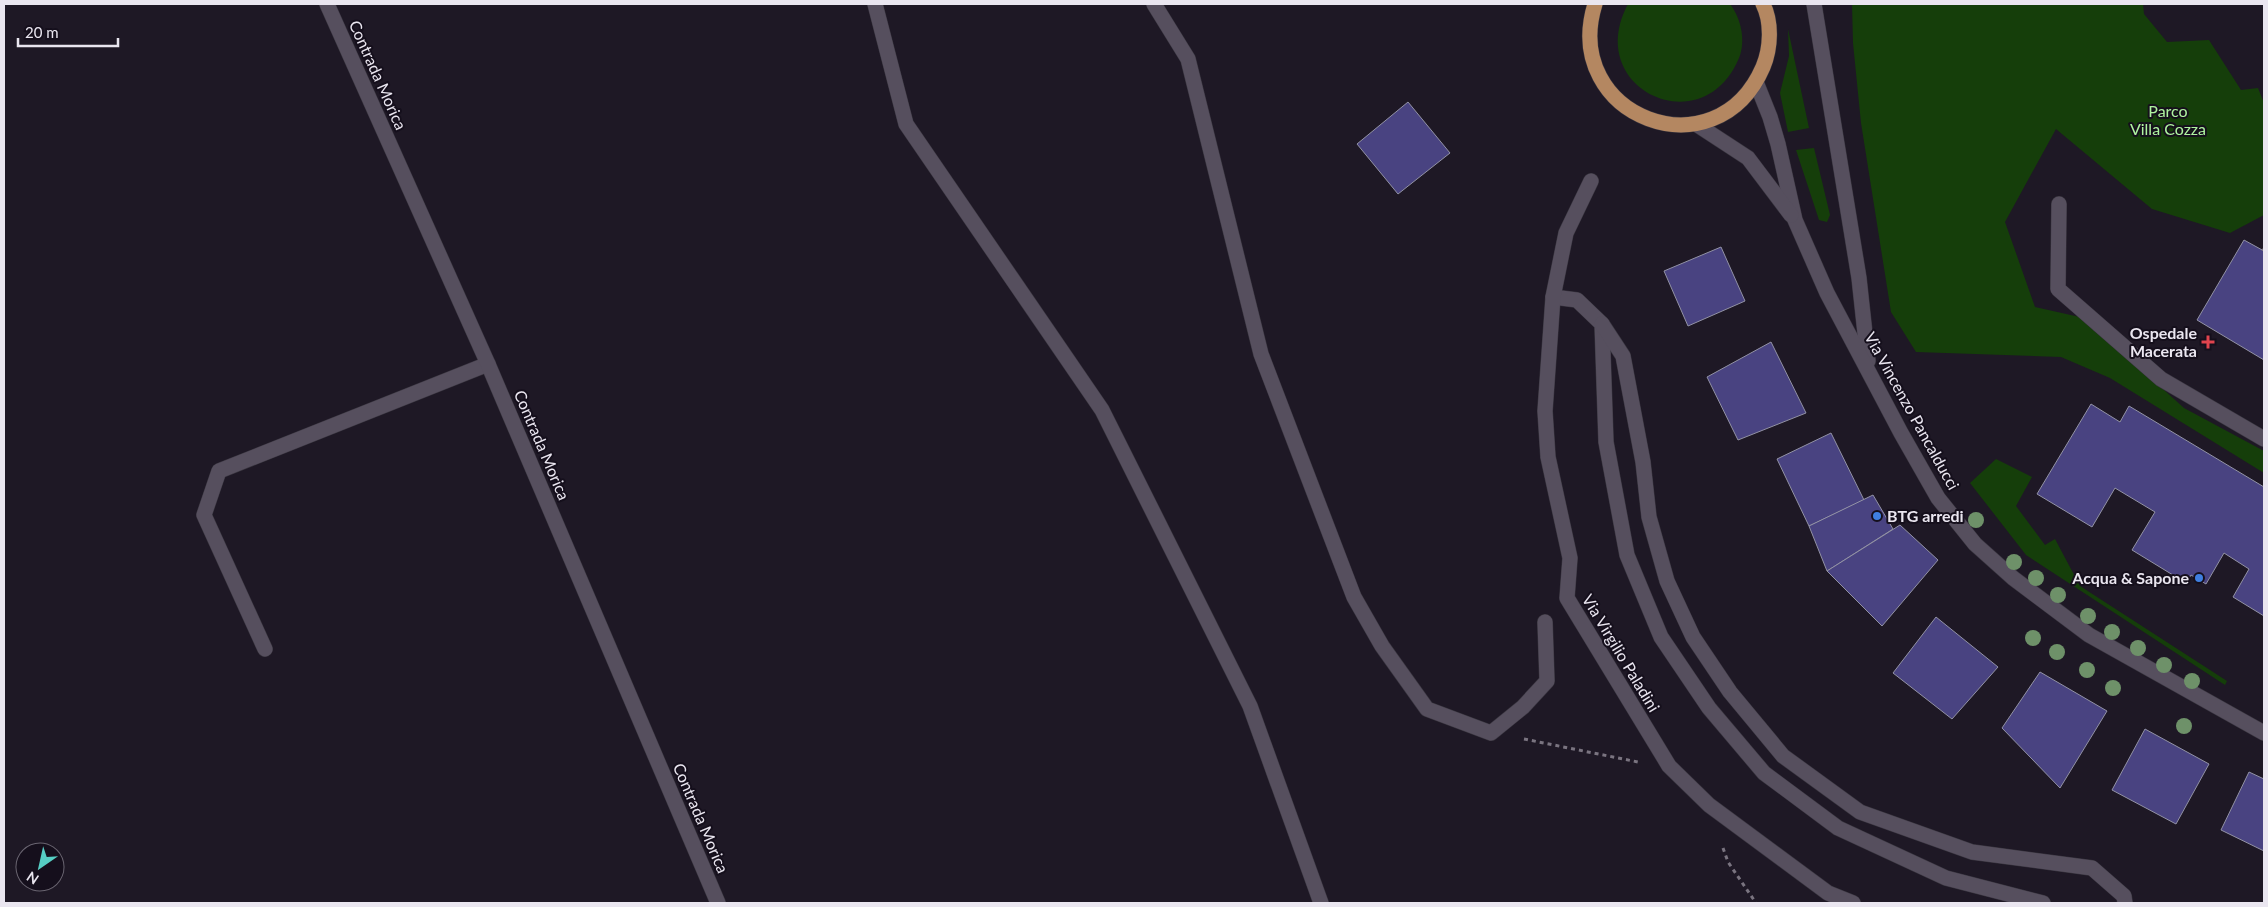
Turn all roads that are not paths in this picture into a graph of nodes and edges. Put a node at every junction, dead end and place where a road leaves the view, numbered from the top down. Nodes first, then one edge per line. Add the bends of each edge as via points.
1 (327, 4) edge
2 (875, 4) edge
3 (1154, 4) edge
4 (1594, 4) edge
5 (1814, 4) edge
6 (1764, 5) edge
7 (1756, 82) junction
8 (1696, 124) junction
9 (1591, 181) dead end
10 (2059, 204) dead end
11 (1794, 220) junction
12 (1553, 297) junction
13 (1602, 324) junction
14 (488, 364) junction
15 (1869, 370) junction
16 (2264, 439) edge
17 (1546, 622) dead end
18 (265, 649) dead end
19 (2264, 733) edge
20 (718, 903) edge
21 (1321, 903) edge
22 (1853, 903) edge
23 (2043, 903) edge
24 (2125, 903) edge

1 - 14 street, Contrada Morica
2 - 21 street via 906,124 1102,410 1250,706
3 - 17 street via 1188,59 1261,354 1354,597 1382,646 1427,709 1492,734 1547,681
4 - 8 main road via 1589,32 1592,58 1601,80 1616,100 1636,115 1658,123
5 - 15 street via 1859,278
6 - 7 main road via 1769,34 1766,58
7 - 8 main road via 1741,101 1720,116
7 - 11 street, Via Vincenzo Pancalducci via 1778,144
8 - 11 street, Via Vincenzo Pancalducci via 1748,158
9 - 12 street, Via Virgilio Paladini via 1566,233
10 - 16 street via 2058,289 2161,380
11 - 15 street, Via Vincenzo Pancalducci via 1827,293
12 - 13 street via 1576,300
12 - 22 street, Via Virgilio Paladini via 1545,411 1548,458 1570,558 1567,598 1669,766 1709,805 1828,893
13 - 23 street via 1606,442 1627,555 1661,637 1709,708 1764,773 1838,828 1946,878
13 - 24 street via 1623,356 1643,462 1649,517 1667,581 1693,637 1730,692 1783,756 1860,812 1972,852 2092,868 2124,896
14 - 18 street via 218,471 204,515
14 - 20 street, Contrada Morica
15 - 19 street, Via Vincenzo Pancalducci via 1938,498 1975,544 2013,578 2089,635

